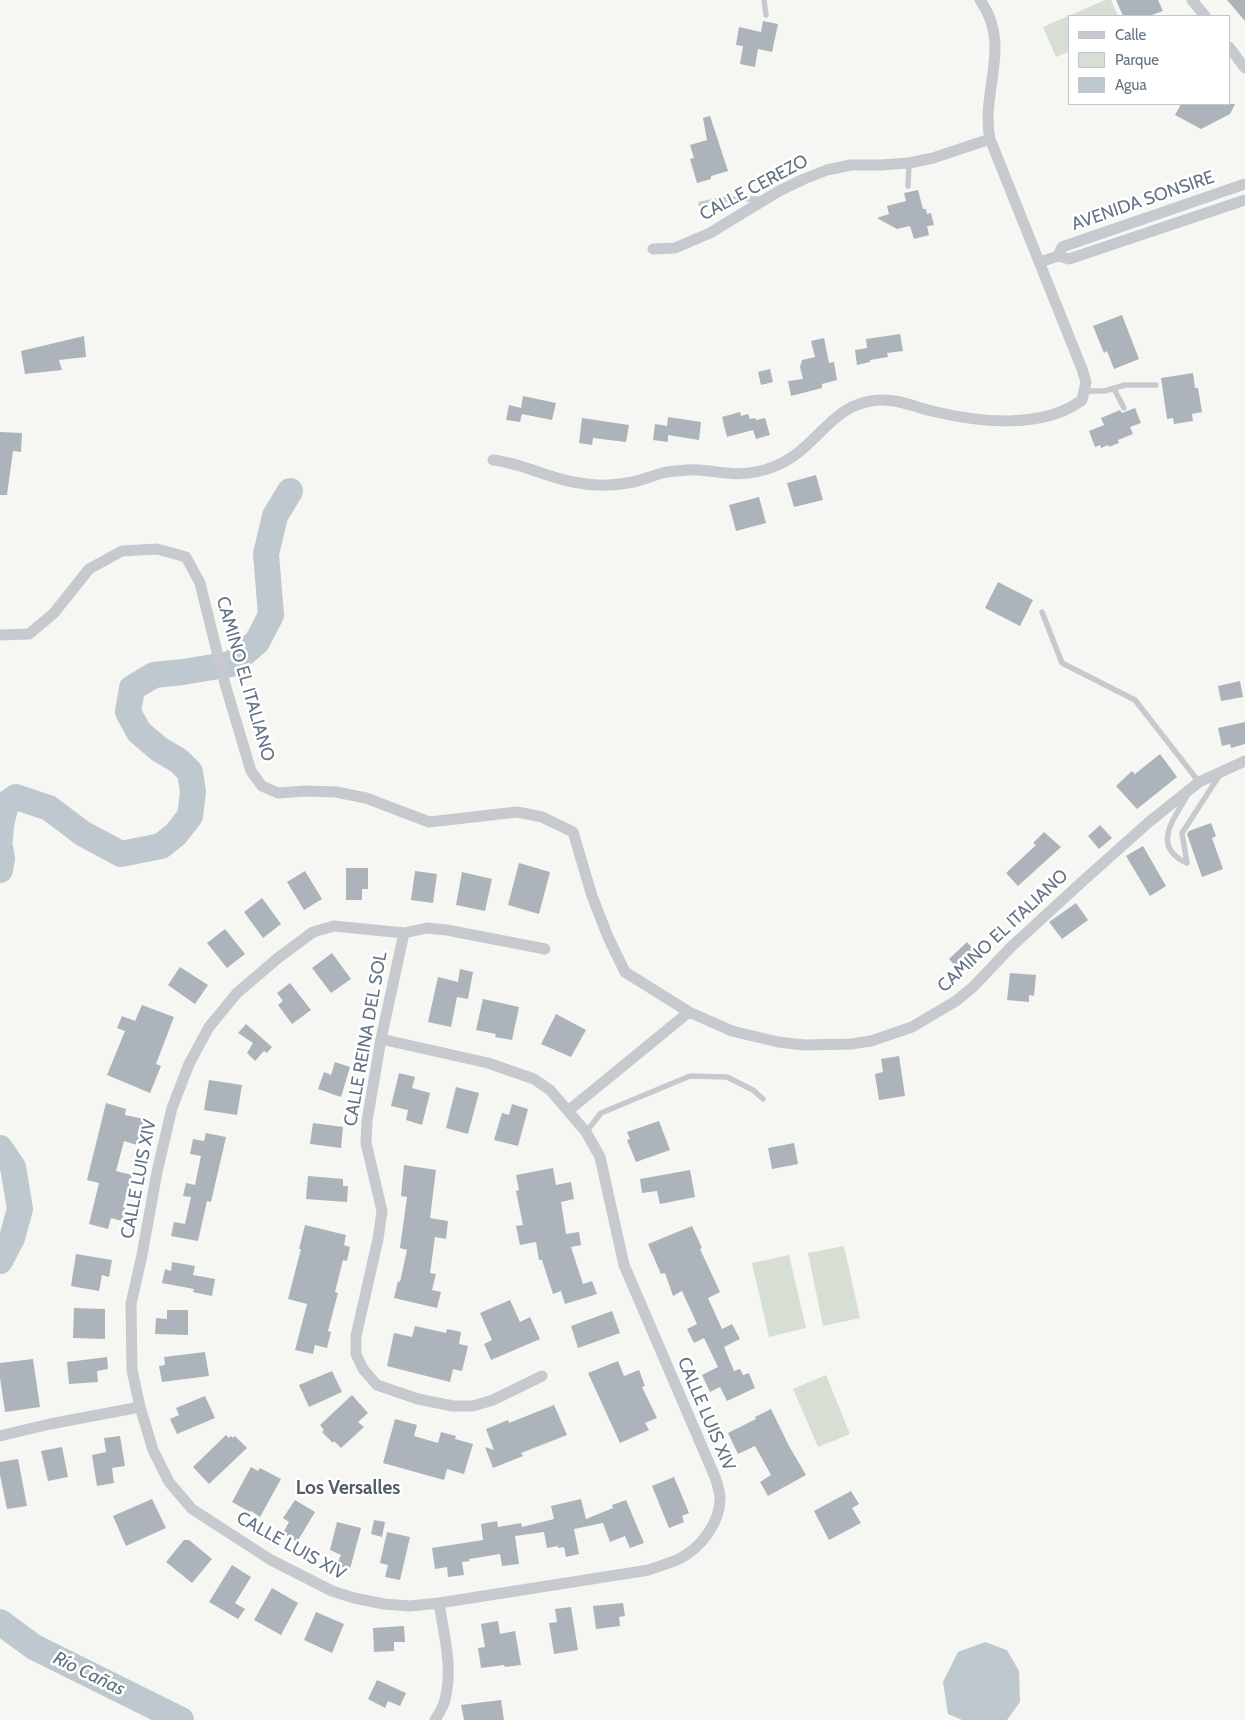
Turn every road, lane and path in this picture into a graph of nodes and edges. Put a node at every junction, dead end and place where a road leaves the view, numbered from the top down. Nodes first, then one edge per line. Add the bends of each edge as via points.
1 (764, 0) edge
2 (980, 0) edge
3 (1192, 0) edge
4 (766, 15) dead end
5 (1204, 15) edge
6 (1230, 48) edge
7 (1245, 68) edge
8 (990, 139) junction
9 (908, 163) junction
10 (1245, 184) edge
11 (908, 186) dead end
12 (1233, 189) junction
13 (766, 199) junction
14 (1241, 201) edge
15 (701, 204) dead end
16 (653, 249) dead end
17 (1058, 256) junction
18 (1040, 262) junction
19 (1156, 385) dead end
20 (1114, 389) junction
21 (1085, 391) junction
22 (1124, 408) dead end
23 (493, 460) dead end
24 (1042, 612) dead end
25 (0, 635) edge
26 (1245, 761) edge
27 (1221, 772) junction
28 (1195, 786) junction
29 (404, 933) junction
30 (545, 948) dead end
31 (689, 1012) junction
32 (381, 1039) junction
33 (763, 1099) dead end
34 (568, 1111) junction
35 (586, 1132) junction
36 (542, 1376) dead end
37 (140, 1407) junction
38 (0, 1436) edge
39 (439, 1604) junction
40 (435, 1720) edge

1 - 4 lane
2 - 8 street via 995,35 996,52 987,125
3 - 5 street
6 - 7 street
8 - 9 street, CALLE CEREZO
8 - 18 street
9 - 11 lane
9 - 13 street, CALLE CEREZO via 852,165 827,170 804,178
10 - 12 street, AVENIDA SONSIRE
12 - 14 street
12 - 17 street, AVENIDA SONSIRE via 1062,247
13 - 15 lane via 729,198
13 - 16 street, CALLE CEREZO via 710,233 675,248
14 - 17 street, AVENIDA SONSIRE via 1069,259
17 - 18 street, AVENIDA SONSIRE
18 - 21 street via 1082,369
19 - 20 lane via 1125,385
20 - 21 lane
20 - 22 lane
21 - 23 street via 1082,400 1073,407 1029,419 1002,421 956,417 896,401 866,402 842,412 791,458 747,473 691,470 631,482 592,484 555,478
24 - 28 lane via 1062,663 1135,700
25 - 31 street, CAMINO EL ITALIANO via 29,634 54,613 89,568 122,551 157,549 186,557 200,583 225,684 252,770 262,786 278,793 336,792 366,798 429,822 516,812 542,817 573,832 592,896 625,972
26 - 27 street, CAMINO EL ITALIANO
27 - 28 street, CAMINO EL ITALIANO
27 - 28 lane via 1182,833 1187,863 1172,854 1167,838 1172,821
28 - 31 street, CAMINO EL ITALIANO via 1122,845 1011,947 973,987 943,1010 912,1027 872,1041 804,1045 757,1038
29 - 30 street, CALLE LUIS XIV via 427,928 447,930
29 - 32 street, CALLE REINA DEL SOL
29 - 37 street, CALLE LUIS XIV via 334,926 313,932 237,993 209,1027 189,1064 172,1108 130,1304 132,1370
31 - 34 street
32 - 34 street, CALLE LUIS XIV via 507,1068 534,1079 550,1090
32 - 36 street, CALLE REINA DEL SOL via 366,1142 382,1211 356,1336 356,1354 363,1369 384,1388 453,1406 473,1406 493,1400
33 - 35 lane via 754,1090 727,1077 690,1076 601,1112
34 - 35 street, CALLE LUIS XIV
35 - 39 street, CALLE LUIS XIV via 600,1157 624,1265 715,1477 720,1496 717,1515 709,1532 696,1546 679,1559 649,1570
37 - 38 street
37 - 39 street, CALLE LUIS XIV via 153,1450 169,1482 192,1509 271,1560 332,1591 384,1604
39 - 40 street via 449,1662 444,1704

